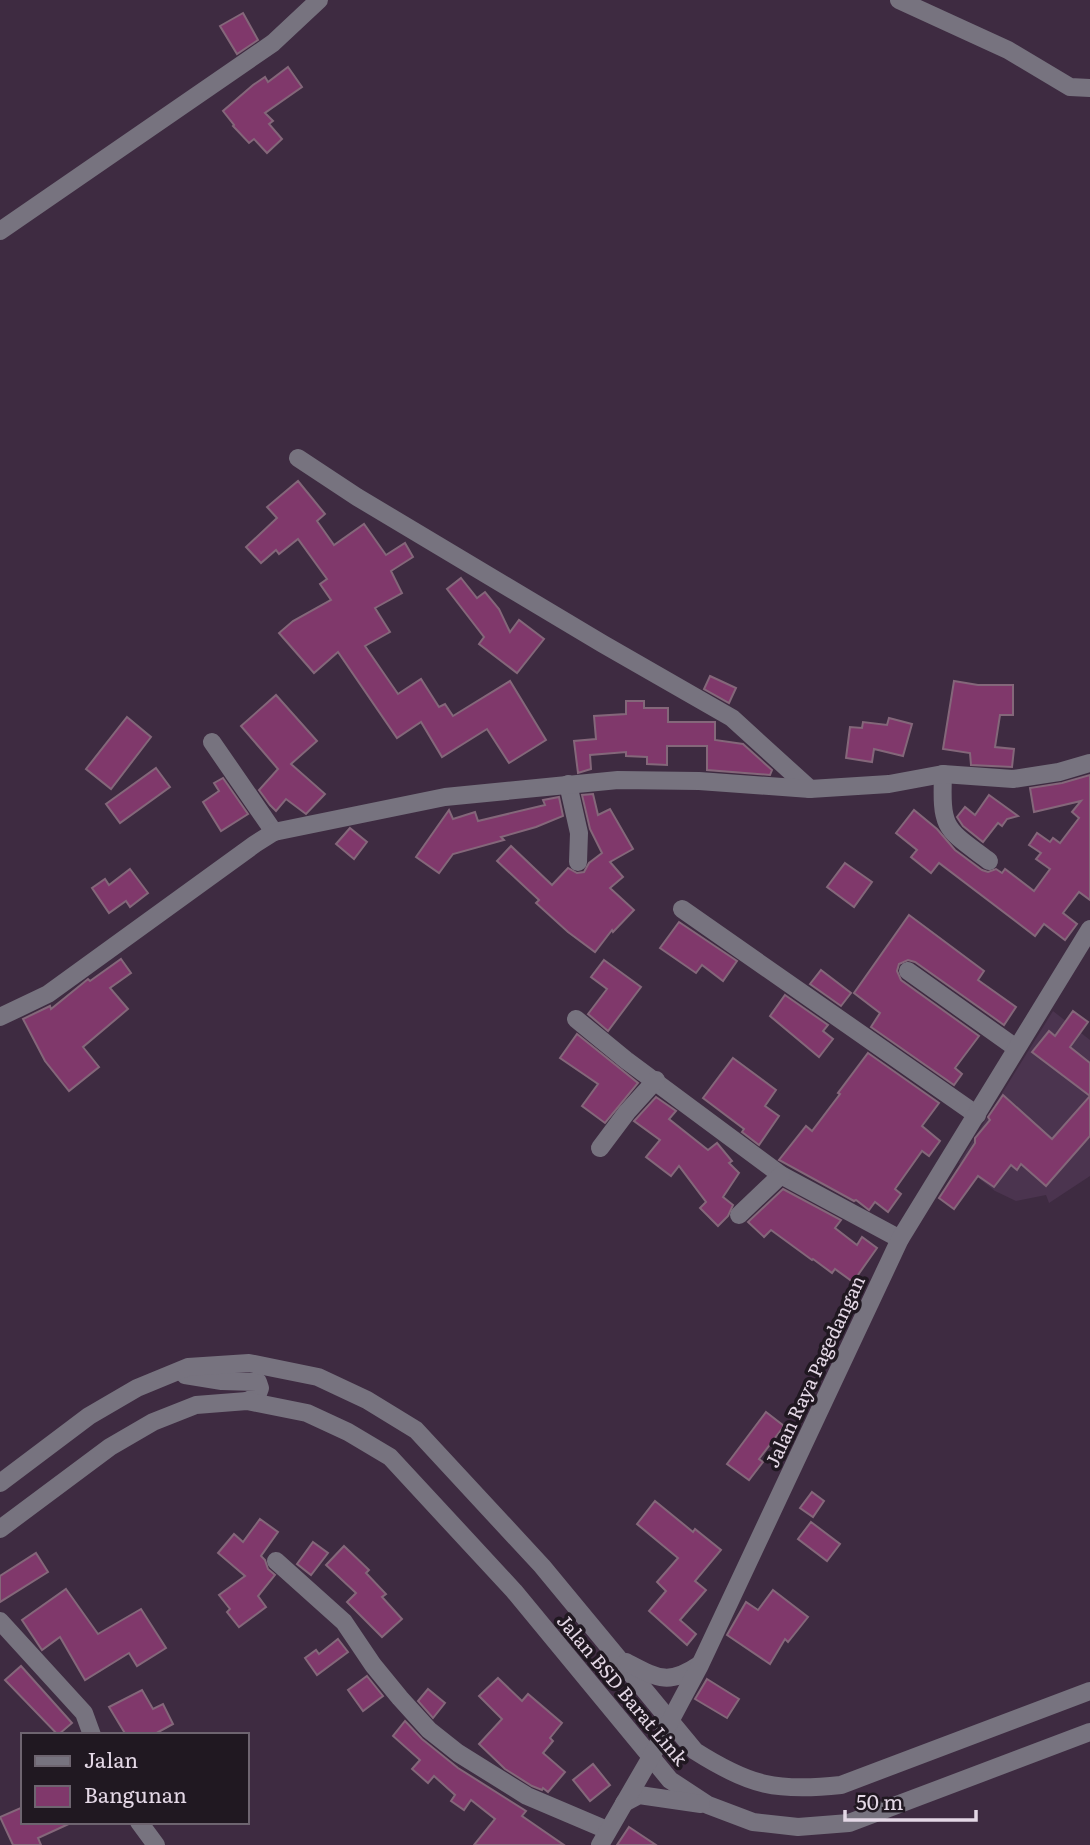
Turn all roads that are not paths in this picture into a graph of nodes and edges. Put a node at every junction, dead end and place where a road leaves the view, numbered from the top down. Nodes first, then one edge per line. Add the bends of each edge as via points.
1 (319, 0) edge
2 (899, 0) edge
3 (1090, 88) edge
4 (0, 231) edge
5 (298, 458) dead end
6 (212, 741) dead end
7 (1090, 763) edge
8 (943, 774) junction
9 (568, 784) junction
10 (810, 789) junction
11 (274, 832) junction
12 (989, 861) dead end
13 (578, 862) dead end
14 (682, 909) dead end
15 (1090, 929) edge
16 (908, 971) dead end
17 (0, 1017) edge
18 (576, 1019) dead end
19 (1016, 1048) junction
20 (656, 1080) junction
21 (977, 1115) junction
22 (600, 1148) dead end
23 (782, 1175) junction
24 (739, 1214) dead end
25 (900, 1239) junction
26 (174, 1373) junction
27 (247, 1401) junction
28 (0, 1482) edge
29 (0, 1530) edge
30 (276, 1561) dead end
31 (0, 1621) edge
32 (620, 1659) junction
33 (700, 1665) junction
34 (1090, 1691) edge
35 (671, 1721) junction
36 (1090, 1732) edge
37 (91, 1733) edge
38 (651, 1757) junction
39 (624, 1803) junction
40 (708, 1805) junction
41 (140, 1824) edge
42 (604, 1838) edge
43 (156, 1845) edge

1 - 4 street via 273,43
2 - 3 street via 1008,50 1070,87
5 - 10 street via 732,718
6 - 11 street
7 - 8 street via 1013,779
8 - 10 street via 889,784
8 - 12 street via 942,811 947,825
9 - 10 street via 699,780
9 - 11 street via 445,797
9 - 13 street via 579,833
11 - 17 street via 48,994
14 - 21 street
15 - 19 street, Jalan Raya Pagedangan
16 - 19 street
18 - 20 street
19 - 21 street, Jalan Raya Pagedangan
20 - 22 street
20 - 23 street
21 - 25 street, Jalan Raya Pagedangan
23 - 24 street
23 - 25 street
25 - 33 street, Jalan Raya Pagedangan
26 - 27 street via 258,1382 257,1396
26 - 28 street, Jalan BSD Barat Link via 89,1416
26 - 32 street, Jalan BSD Barat Link via 187,1367 249,1363 318,1377 368,1400 416,1430 542,1566
27 - 29 street, Jalan BSD Barat Link via 196,1405 153,1422 110,1447
27 - 38 street, Jalan BSD Barat Link via 307,1413 390,1457 514,1591
30 - 42 street via 344,1622 373,1665 429,1730 527,1796
31 - 37 street via 84,1713
32 - 33 street via 664,1678 682,1677
32 - 35 street, Jalan BSD Barat Link
33 - 35 street, Jalan Raya Pagedangan
34 - 35 street, Jalan BSD Barat Link via 863,1778 799,1789 763,1784 725,1770 695,1751
35 - 38 street, Jalan Raya Pagedangan
36 - 40 street, Jalan BSD Barat Link via 849,1822 799,1828 753,1822
38 - 39 street, Jalan Raya Pagedangan
38 - 40 street, Jalan BSD Barat Link via 670,1780
39 - 40 street via 639,1795
39 - 42 street, Jalan Raya Pagedangan
41 - 43 street

